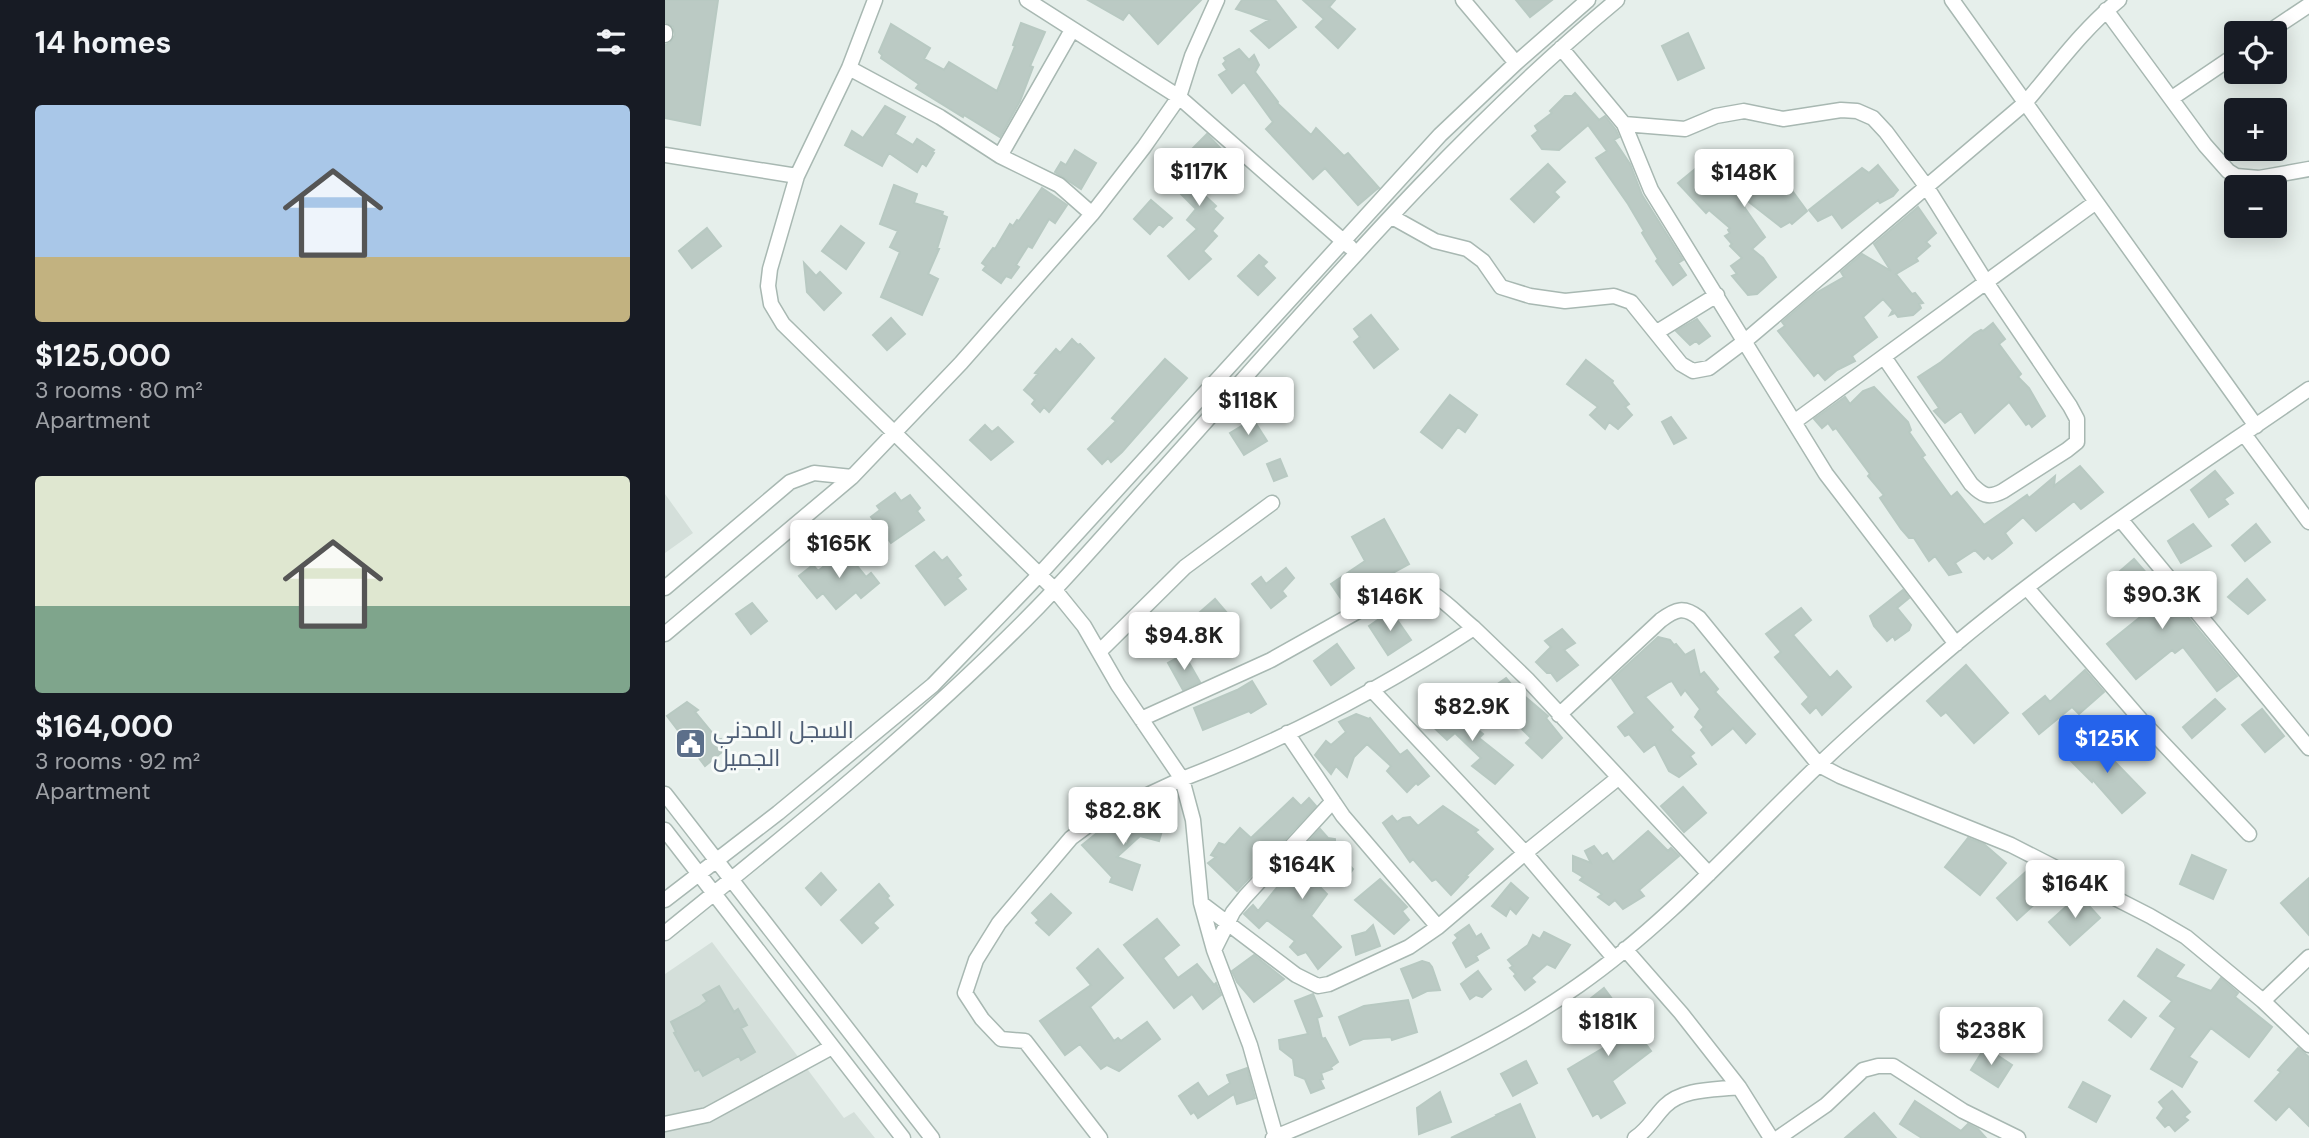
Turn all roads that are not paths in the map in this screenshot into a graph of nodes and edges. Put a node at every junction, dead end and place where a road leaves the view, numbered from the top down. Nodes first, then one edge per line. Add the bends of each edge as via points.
1 (875, 0) edge
2 (1027, 0) edge
3 (1217, 0) edge
4 (1463, 0) edge
5 (1588, 0) edge
6 (1617, 0) edge
7 (1952, 0) edge
8 (2119, 0) edge
9 (2309, 5) edge
10 (2106, 10) junction
11 (2285, 21) edge
12 (1072, 30) junction
13 (1561, 48) junction
14 (1516, 63) junction
15 (2224, 63) edge
16 (849, 68) junction
17 (1179, 97) junction
18 (2172, 98) junction
19 (2025, 103) junction
20 (1624, 124) junction
21 (665, 155) edge
22 (1000, 156) junction
23 (2309, 169) edge
24 (797, 176) junction
25 (1926, 186) junction
26 (2096, 202) junction
27 (1092, 214) junction
28 (1392, 217) junction
29 (1343, 240) junction
30 (1357, 253) junction
31 (1986, 282) junction
32 (1717, 295) junction
33 (1657, 332) junction
34 (1745, 341) junction
35 (1884, 357) junction
36 (2309, 389) edge
37 (1794, 422) junction
38 (2250, 430) junction
39 (895, 435) junction
40 (852, 477) junction
41 (1272, 503) dead end
42 (2121, 520) junction
43 (2309, 522) edge
44 (1040, 574) junction
45 (665, 589) edge
46 (1054, 589) junction
47 (2027, 589) junction
48 (1473, 628) junction
49 (665, 634) edge
50 (1956, 644) junction
51 (1099, 652) junction
52 (1371, 689) junction
53 (1559, 715) junction
54 (1141, 719) junction
55 (1287, 733) junction
56 (2309, 748) edge
57 (1819, 765) junction
58 (1618, 778) junction
59 (1182, 779) junction
60 (665, 794) edge
61 (1333, 801) junction
62 (665, 830) edge
63 (2249, 834) dead end
64 (1525, 853) junction
65 (717, 860) junction
66 (698, 873) junction
67 (1709, 874) junction
68 (732, 879) junction
69 (713, 894) junction
70 (665, 901) edge
71 (1201, 903) junction
72 (1228, 924) junction
73 (1438, 927) junction
74 (665, 933) edge
75 (1215, 950) junction
76 (1620, 954) junction
77 (2309, 957) edge
78 (2263, 1001) junction
79 (2309, 1045) edge
80 (832, 1047) junction
81 (1739, 1087) junction
82 (665, 1124) edge
83 (903, 1138) edge
84 (932, 1138) edge
85 (1100, 1138) edge
86 (1274, 1138) edge
87 (1636, 1138) edge
88 (1770, 1138) edge
89 (1778, 1138) edge
90 (2018, 1138) edge

1 - 16 street
2 - 12 street
3 - 17 street
4 - 14 street
5 - 14 street
6 - 13 street
7 - 19 street
8 - 10 street
9 - 11 street
10 - 18 street
10 - 19 street
12 - 17 street
12 - 22 street
13 - 20 street
13 - 28 street via 1482,122
14 - 29 street via 1440,135
15 - 18 street
16 - 22 street
16 - 24 street
17 - 27 street
17 - 29 street
18 - 23 street via 2220,164 2236,176 2259,178
19 - 25 street
19 - 26 street
20 - 25 street via 1685,129 1744,111 1783,119 1857,111 1873,118 1886,132
20 - 32 street via 1651,190
21 - 24 street
22 - 27 street via 1059,185
24 - 39 street via 770,269 771,304 783,324
25 - 31 street
25 - 34 street
26 - 31 street
26 - 38 street
27 - 39 street
28 - 30 street
28 - 33 street via 1435,241 1467,249 1483,261 1501,288 1565,301 1614,296 1631,302
29 - 30 street
29 - 44 street
30 - 46 street
31 - 35 street
31 - 35 street via 2077,419 2077,442 2067,450 1993,496 1982,494
32 - 33 street
32 - 34 street
33 - 34 street via 1681,364 1693,371 1709,368
34 - 37 street
35 - 37 street
36 - 38 street
37 - 50 street via 1826,474
38 - 42 street
38 - 43 street
39 - 40 street
39 - 44 street
40 - 45 street via 814,473 790,482
40 - 49 street
41 - 51 street via 1185,567
42 - 47 street
42 - 56 street
44 - 46 street
44 - 65 street via 933,685
46 - 51 street
46 - 68 street via 946,698
47 - 50 street
47 - 63 street
48 - 52 street
48 - 53 street
48 - 54 street via 1430,593 1403,586 1271,660
50 - 57 street
51 - 54 street
52 - 55 street
52 - 64 street
53 - 57 street via 1661,620 1689,610
53 - 58 street
54 - 59 street
55 - 59 street
55 - 61 street
57 - 67 street
57 - 78 street via 2011,845 2150,916 2186,937
58 - 64 street
58 - 67 street
59 - 71 street via 1193,820
59 - 85 street via 1098,818 1071,838 999,923 975,960 965,993 1001,1039 1025,1041
60 - 65 street
61 - 72 street via 1245,897
61 - 73 street
62 - 66 street
64 - 73 street
64 - 76 street
65 - 66 street
65 - 68 street
66 - 69 street
66 - 70 street
67 - 76 street
68 - 69 street
68 - 84 street
69 - 74 street
69 - 80 street
71 - 72 street
71 - 75 street
72 - 73 street via 1318,986 1393,955
72 - 75 street
75 - 86 street via 1250,1045
76 - 81 street via 1681,1013
76 - 86 street via 1580,985 1468,1052
77 - 78 street
78 - 79 street
80 - 82 street via 707,1115
80 - 83 street
81 - 87 street via 1679,1097
81 - 88 street
89 - 90 street via 1826,1105 1863,1070 1893,1066 1963,1111

